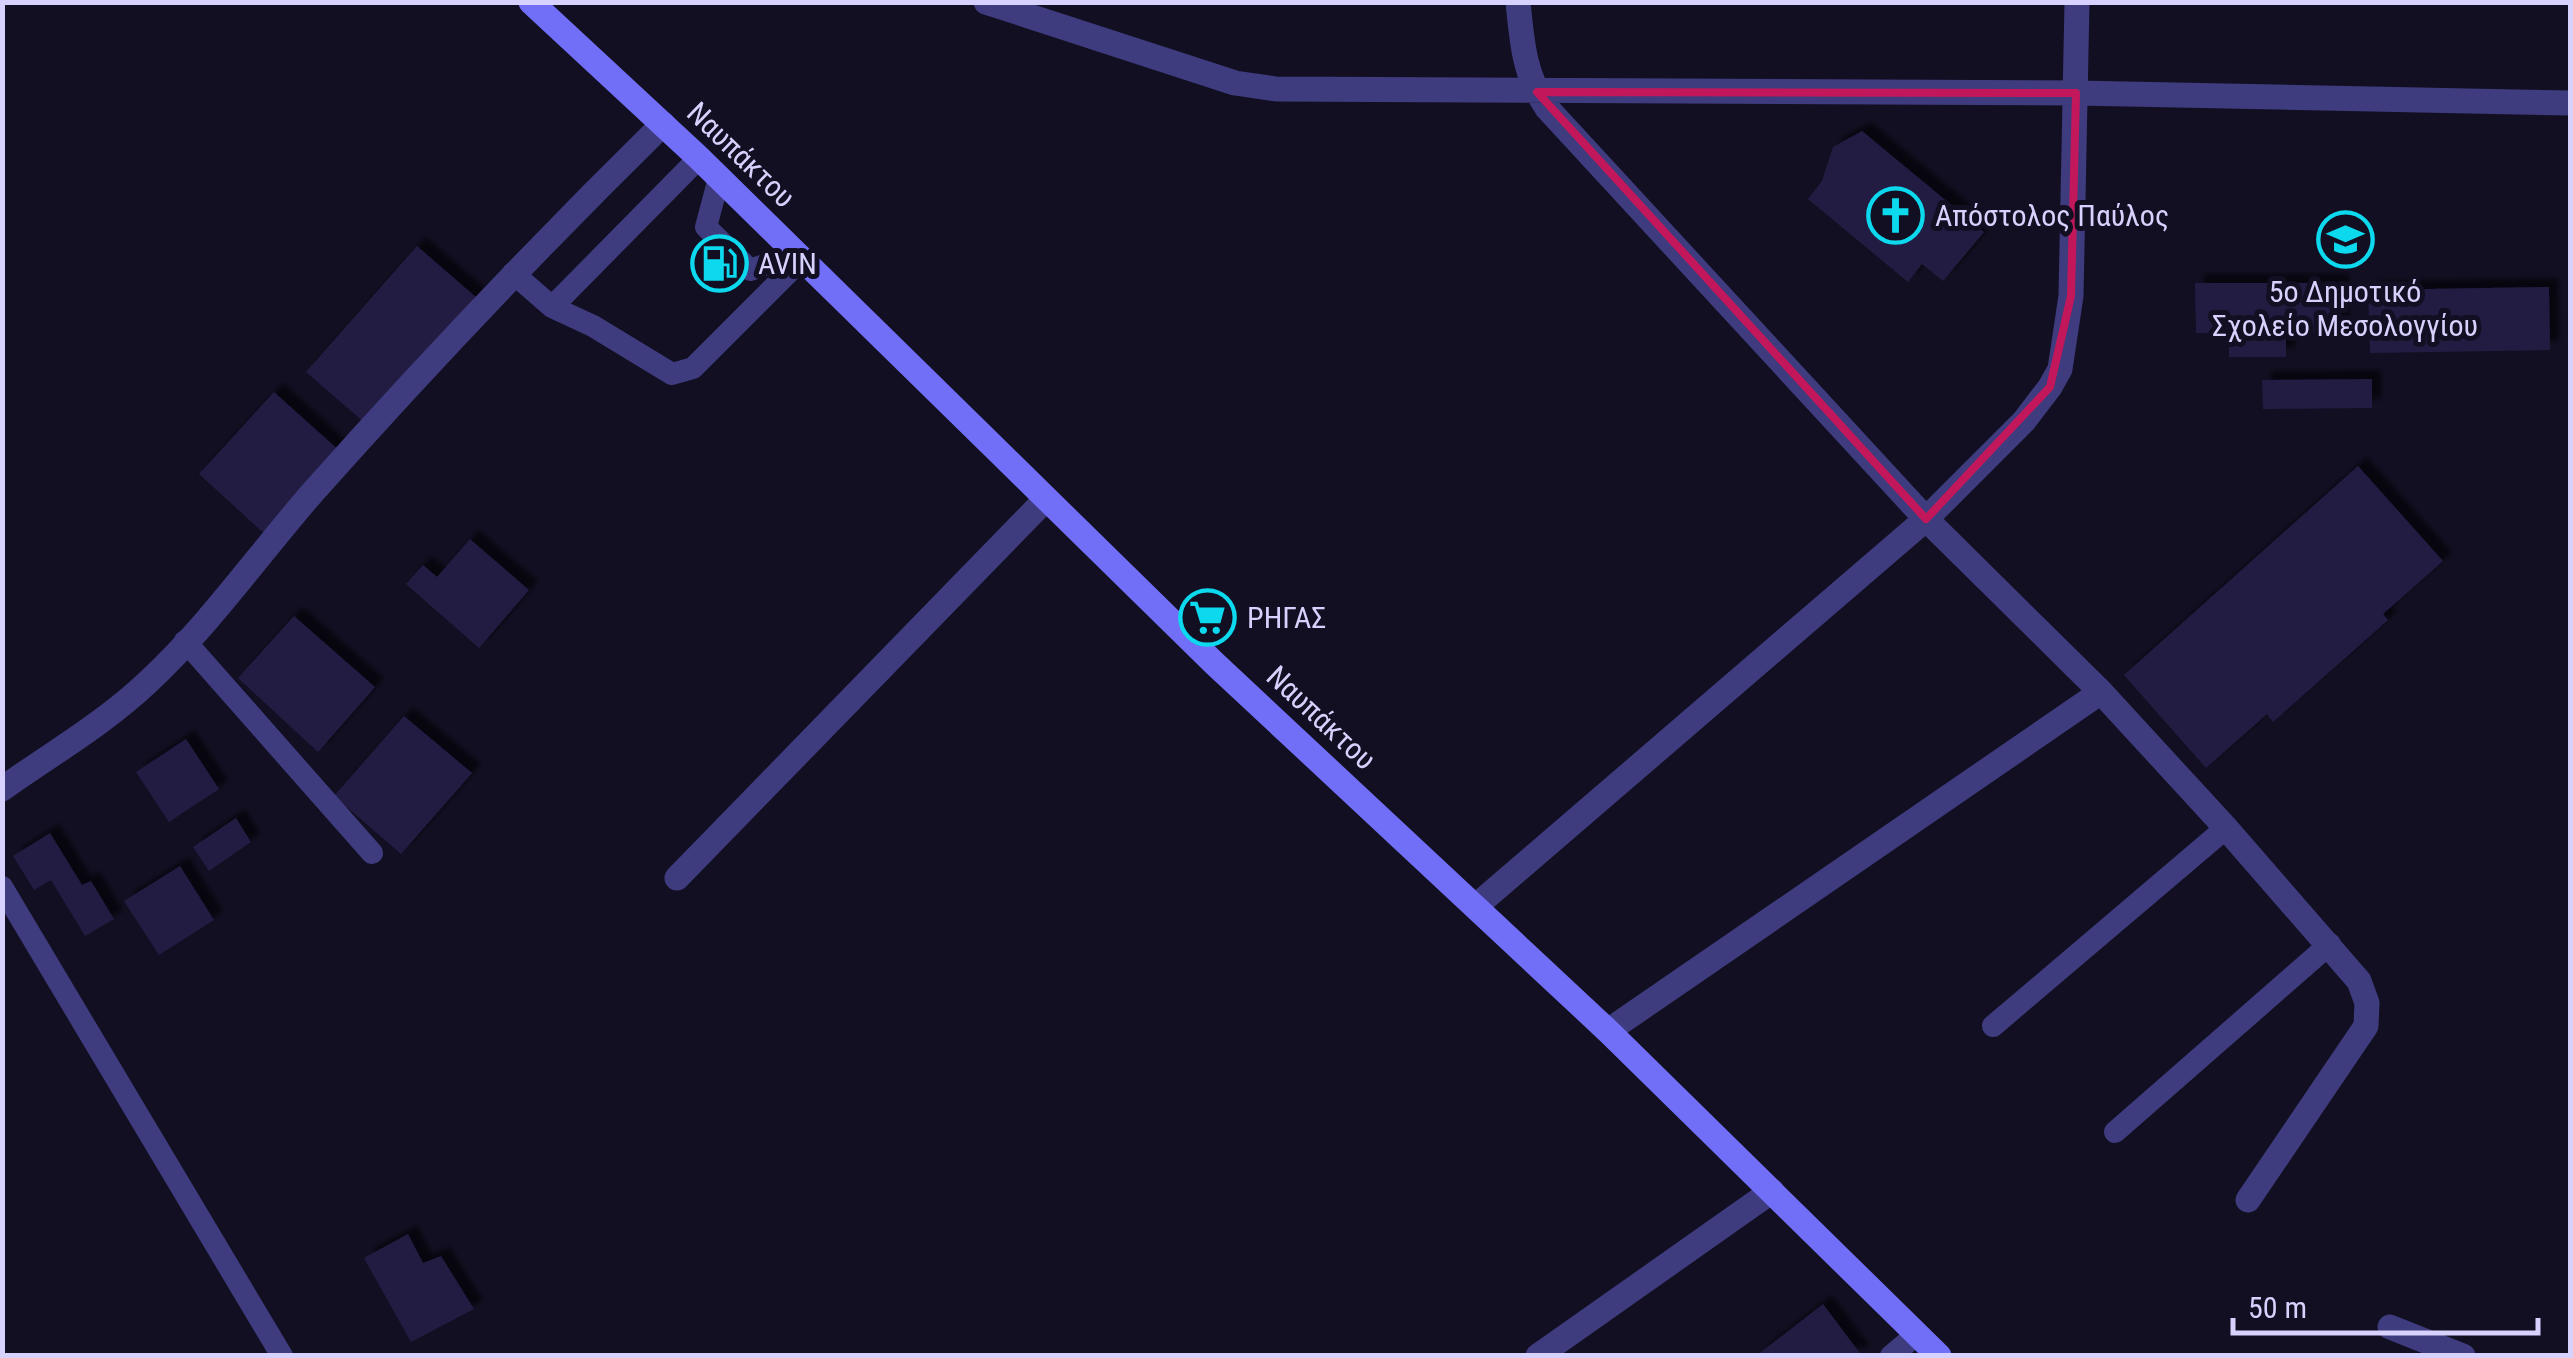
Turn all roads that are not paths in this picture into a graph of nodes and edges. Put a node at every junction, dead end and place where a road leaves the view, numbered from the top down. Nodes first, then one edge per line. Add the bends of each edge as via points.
1 (532, 2) edge
2 (986, 2) edge
3 (1518, 2) edge
4 (2077, 2) edge
5 (1537, 92) junction
6 (2076, 92) junction
7 (2570, 103) edge
8 (663, 124) junction
9 (699, 158) junction
10 (719, 178) junction
11 (799, 257) junction
12 (513, 273) junction
13 (552, 306) junction
14 (1046, 499) junction
15 (1926, 519) junction
16 (186, 641) junction
17 (2101, 692) junction
18 (2, 789) edge
19 (2226, 828) junction
20 (372, 853) dead end
21 (677, 878) dead end
22 (2, 886) edge
23 (1476, 906) junction
24 (2330, 944) junction
25 (1993, 1026) dead end
26 (1608, 1030) junction
27 (2115, 1132) dead end
28 (1772, 1191) junction
29 (2248, 1200) dead end
30 (2390, 1327) dead end
31 (1917, 1334) junction
32 (282, 1356) edge
33 (1538, 1356) edge
34 (1891, 1356) edge
35 (1939, 1356) edge
36 (2463, 1356) edge

1 - 8 main road, Ναυπάκτου
2 - 5 street via 1235,83 1276,90
3 - 5 street via 1525,63
4 - 6 street
5 - 6 street
5 - 15 street
6 - 7 street
6 - 15 street via 2072,296 2060,369 2024,421
8 - 9 main road, Ναυπάκτου
8 - 12 street
9 - 10 main road, Ναυπάκτου
9 - 13 lane
10 - 11 main road, Ναυπάκτου
10 - 11 lane via 706,227 750,270
11 - 13 lane via 683,372 661,369
11 - 14 main road, Ναυπάκτου
12 - 13 lane
12 - 16 street
14 - 21 street
14 - 23 main road, Ναυπάκτου
15 - 17 street
15 - 23 street
16 - 18 street via 135,693
16 - 20 lane
17 - 19 street
17 - 26 street
19 - 24 street
19 - 25 lane
22 - 32 lane
23 - 26 main road, Ναυπάκτου
24 - 27 lane
24 - 29 street via 2359,981 2366,1026
26 - 28 main road, Ναυπάκτου
28 - 31 main road, Ναυπάκτου
28 - 33 street
30 - 36 street
31 - 34 lane
31 - 35 main road, Ναυπάκτου

